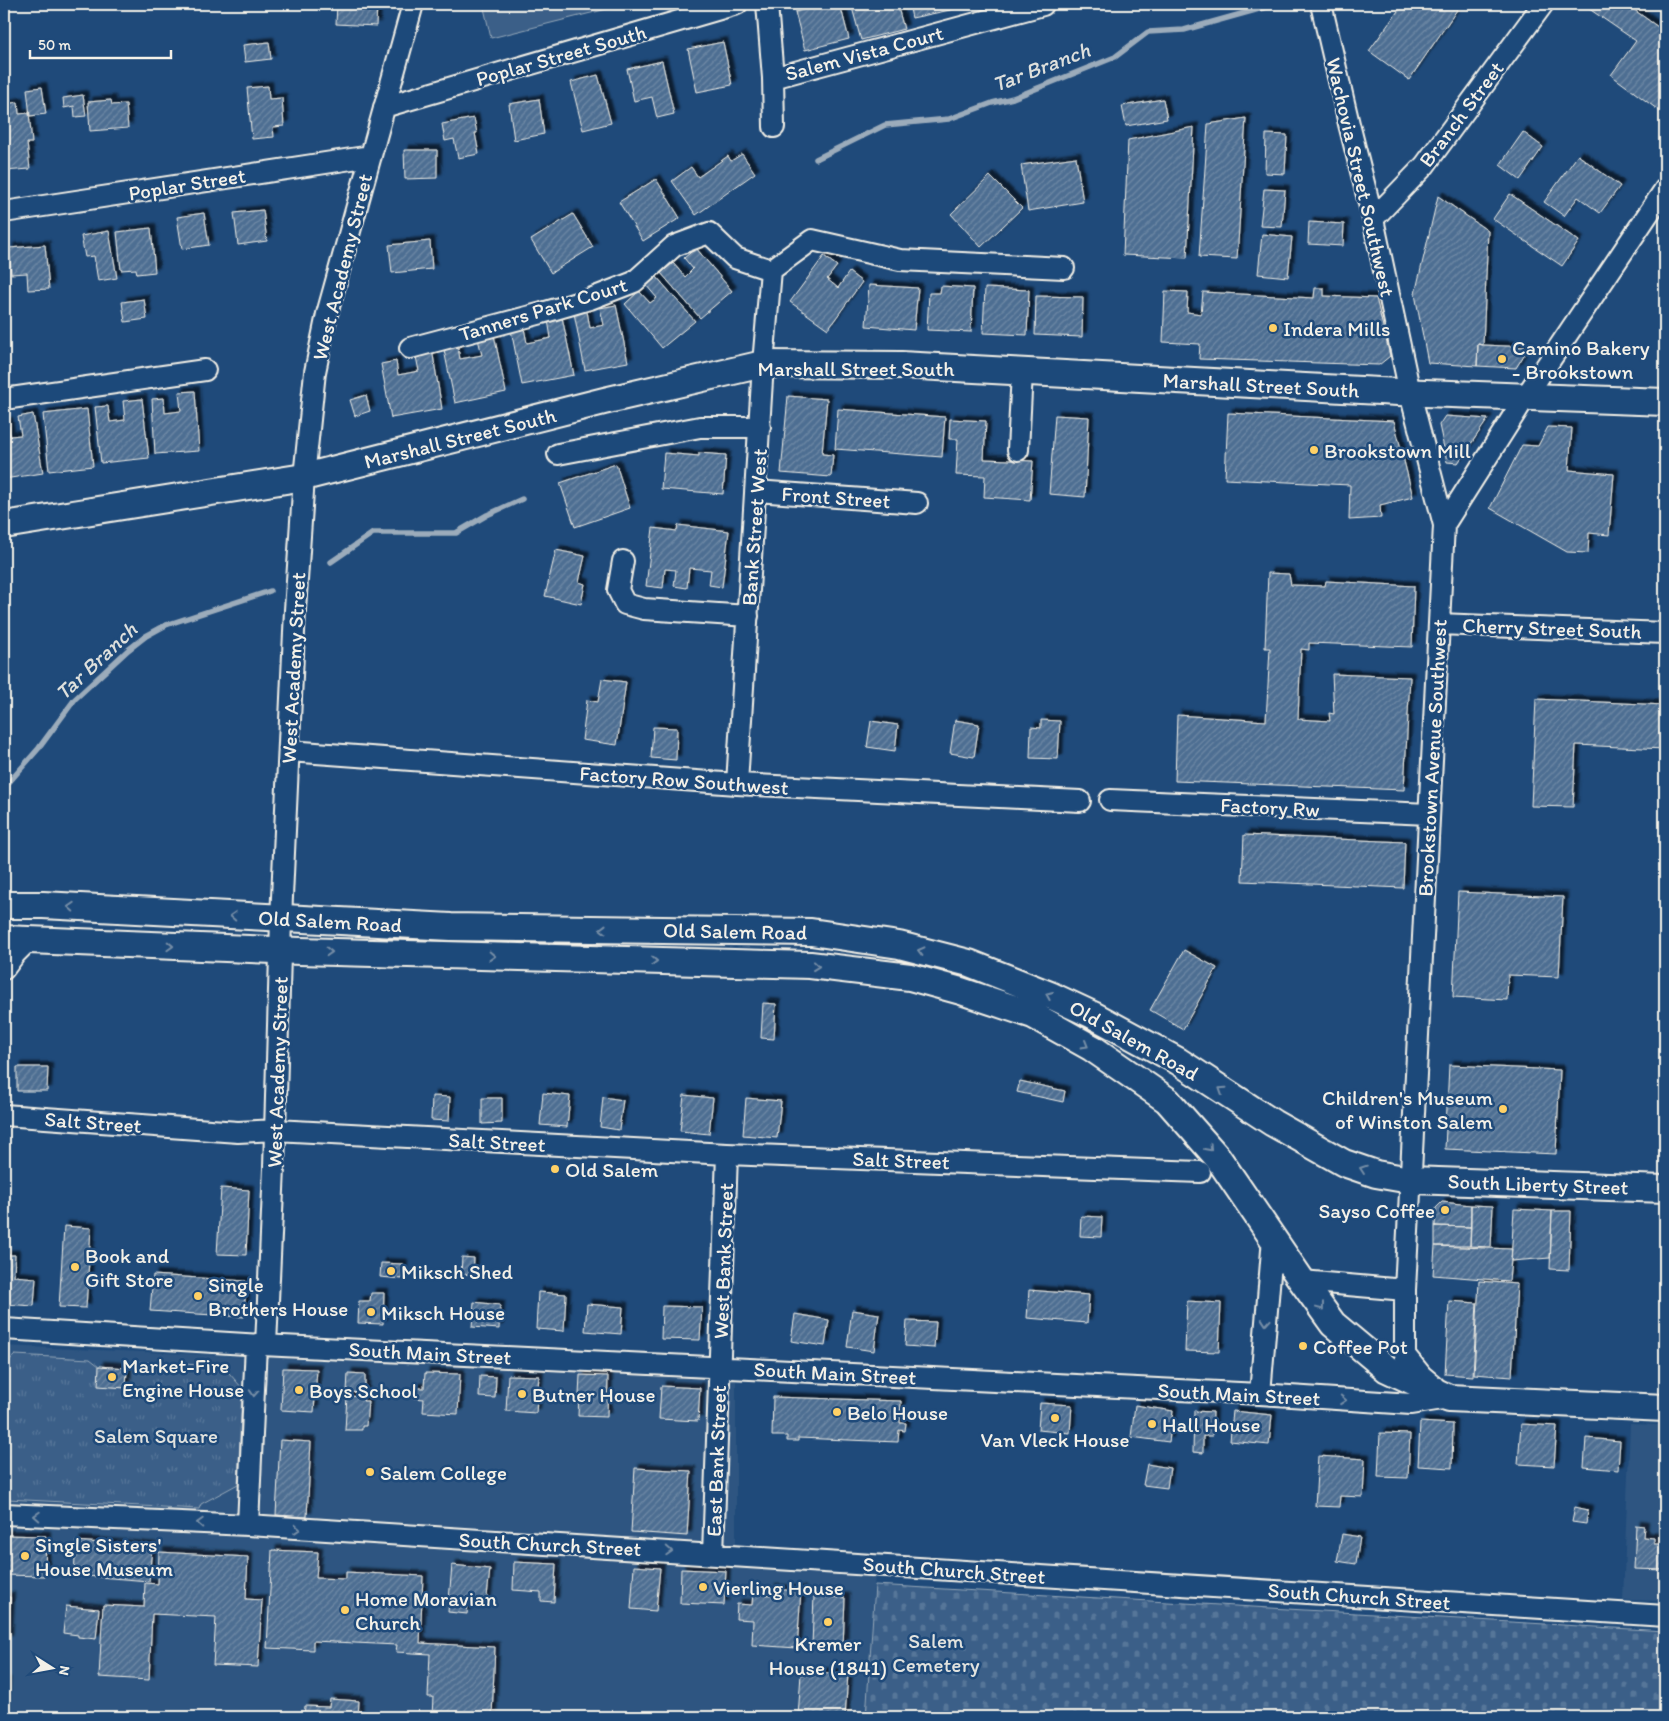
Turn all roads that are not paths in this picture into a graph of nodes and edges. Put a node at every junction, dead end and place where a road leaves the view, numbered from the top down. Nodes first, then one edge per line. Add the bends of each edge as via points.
1 (412, 4) edge
2 (737, 4) edge
3 (767, 4) edge
4 (1321, 4) edge
5 (1543, 4) edge
6 (1043, 5) dead end
7 (773, 78) junction
8 (384, 107) junction
9 (774, 127) dead end
10 (370, 156) junction
11 (1665, 189) edge
12 (4, 212) edge
13 (1373, 219) junction
14 (1064, 268) dead end
15 (771, 270) junction
16 (410, 348) dead end
17 (763, 364) junction
18 (205, 370) dead end
19 (1022, 372) junction
20 (1410, 392) junction
21 (1526, 396) junction
22 (4, 399) edge
23 (1665, 402) edge
24 (760, 428) junction
25 (1018, 450) dead end
26 (558, 454) dead end
27 (304, 477) junction
28 (756, 491) junction
29 (917, 503) dead end
30 (4, 525) edge
31 (1444, 525) junction
32 (623, 561) dead end
33 (748, 616) junction
34 (1439, 624) junction
35 (1665, 633) edge
36 (289, 751) junction
37 (737, 784) junction
38 (1110, 800) dead end
39 (1080, 801) dead end
40 (1429, 814) junction
41 (4, 905) edge
42 (281, 919) junction
43 (4, 939) edge
44 (30, 939) junction
45 (280, 951) junction
46 (4, 969) edge
47 (4, 1115) edge
48 (275, 1130) junction
49 (728, 1154) junction
50 (1200, 1172) dead end
51 (1410, 1180) junction
52 (1665, 1189) edge
53 (1273, 1238) junction
54 (1302, 1281) junction
55 (1405, 1290) junction
56 (4, 1329) edge
57 (261, 1345) junction
58 (719, 1368) junction
59 (1260, 1394) junction
60 (1449, 1398) junction
61 (1665, 1408) edge
62 (4, 1514) edge
63 (248, 1525) junction
64 (713, 1554) junction
65 (1665, 1616) edge

1 - 8 street, West Academy Street
2 - 8 street, Poplar Street South
3 - 7 street
4 - 13 street, Wachovia Street Southwest
5 - 13 street, Branch Street via 1425,165
6 - 7 street, Salem Vista Court
7 - 9 street
8 - 10 street, West Academy Street
10 - 12 street, Poplar Street
10 - 27 street, West Academy Street via 327,314 315,372
11 - 21 street, Brookstown Avenue Southwest
13 - 20 street, Wachovia Street Southwest
14 - 15 street via 900,260 812,240
15 - 16 street, Tanners Park Court via 735,258 709,233 674,246 634,282 590,299
15 - 17 street, Bank Street West
17 - 19 main road, Marshall Street South via 901,365
17 - 24 street, Bank Street West
17 - 27 main road, Marshall Street South
18 - 22 street
19 - 20 main road, Marshall Street South
19 - 25 street
20 - 21 main road, Marshall Street South
20 - 31 street, Wachovia Street Southwest
21 - 23 main road, Marshall Street South
21 - 31 street, Brookstown Avenue Southwest
24 - 26 street via 700,427
24 - 28 street, Bank Street West
27 - 30 main road, Marshall Street South
27 - 36 street, West Academy Street
28 - 29 street, Front Street
28 - 33 street, Bank Street West
31 - 34 street, Brookstown Avenue Southwest
32 - 33 street via 618,590 625,604 644,609
33 - 37 street, Bank Street West
34 - 35 street, Cherry Street South
34 - 40 street, Brookstown Avenue Southwest
36 - 37 street, Factory Row Southwest
36 - 42 street, West Academy Street
37 - 39 street, Factory Row Southwest
38 - 40 street, Factory Rw
40 - 51 street, Brookstown Avenue Southwest
42 -> 41 main road, Old Salem Road
42 - 45 street, West Academy Street
51 -> 42 main road, Old Salem Road via 1376,1174 1344,1163 1273,1123 1178,1061 1094,1015 969,963 899,945 811,932 451,927
43 - 44 main road, Old Salem Road
44 -> 45 main road, Old Salem Road
44 - 46 street
45 - 48 street, West Academy Street
45 -> 53 main road, Old Salem Road via 810,965 910,977 961,991 1033,1015 1092,1048 1167,1100 1218,1158
47 - 48 street, Salt Street via 238,1132
48 - 49 street, Salt Street
48 - 57 street, West Academy Street
49 - 50 street, Salt Street
49 - 58 street, West Bank Street
51 - 52 main road, South Liberty Street
51 - 55 street, Brookstown Avenue Southwest
53 - 54 main road, Old Salem Road
53 -> 59 street
54 - 55 street
54 -> 60 main road, Old Salem Road via 1333,1324 1387,1369
55 - 60 street, Brookstown Avenue Southwest via 1405,1356 1422,1376
56 - 57 street, South Main Street
57 - 58 street, South Main Street
57 -> 63 street, West Academy Street
58 - 59 street, South Main Street
58 - 64 street, East Bank Street
59 -> 60 street, South Main Street via 1411,1404
60 - 61 main road, South Main Street
63 -> 62 street, South Church Street
63 -> 64 street, South Church Street
64 - 65 street, South Church Street

